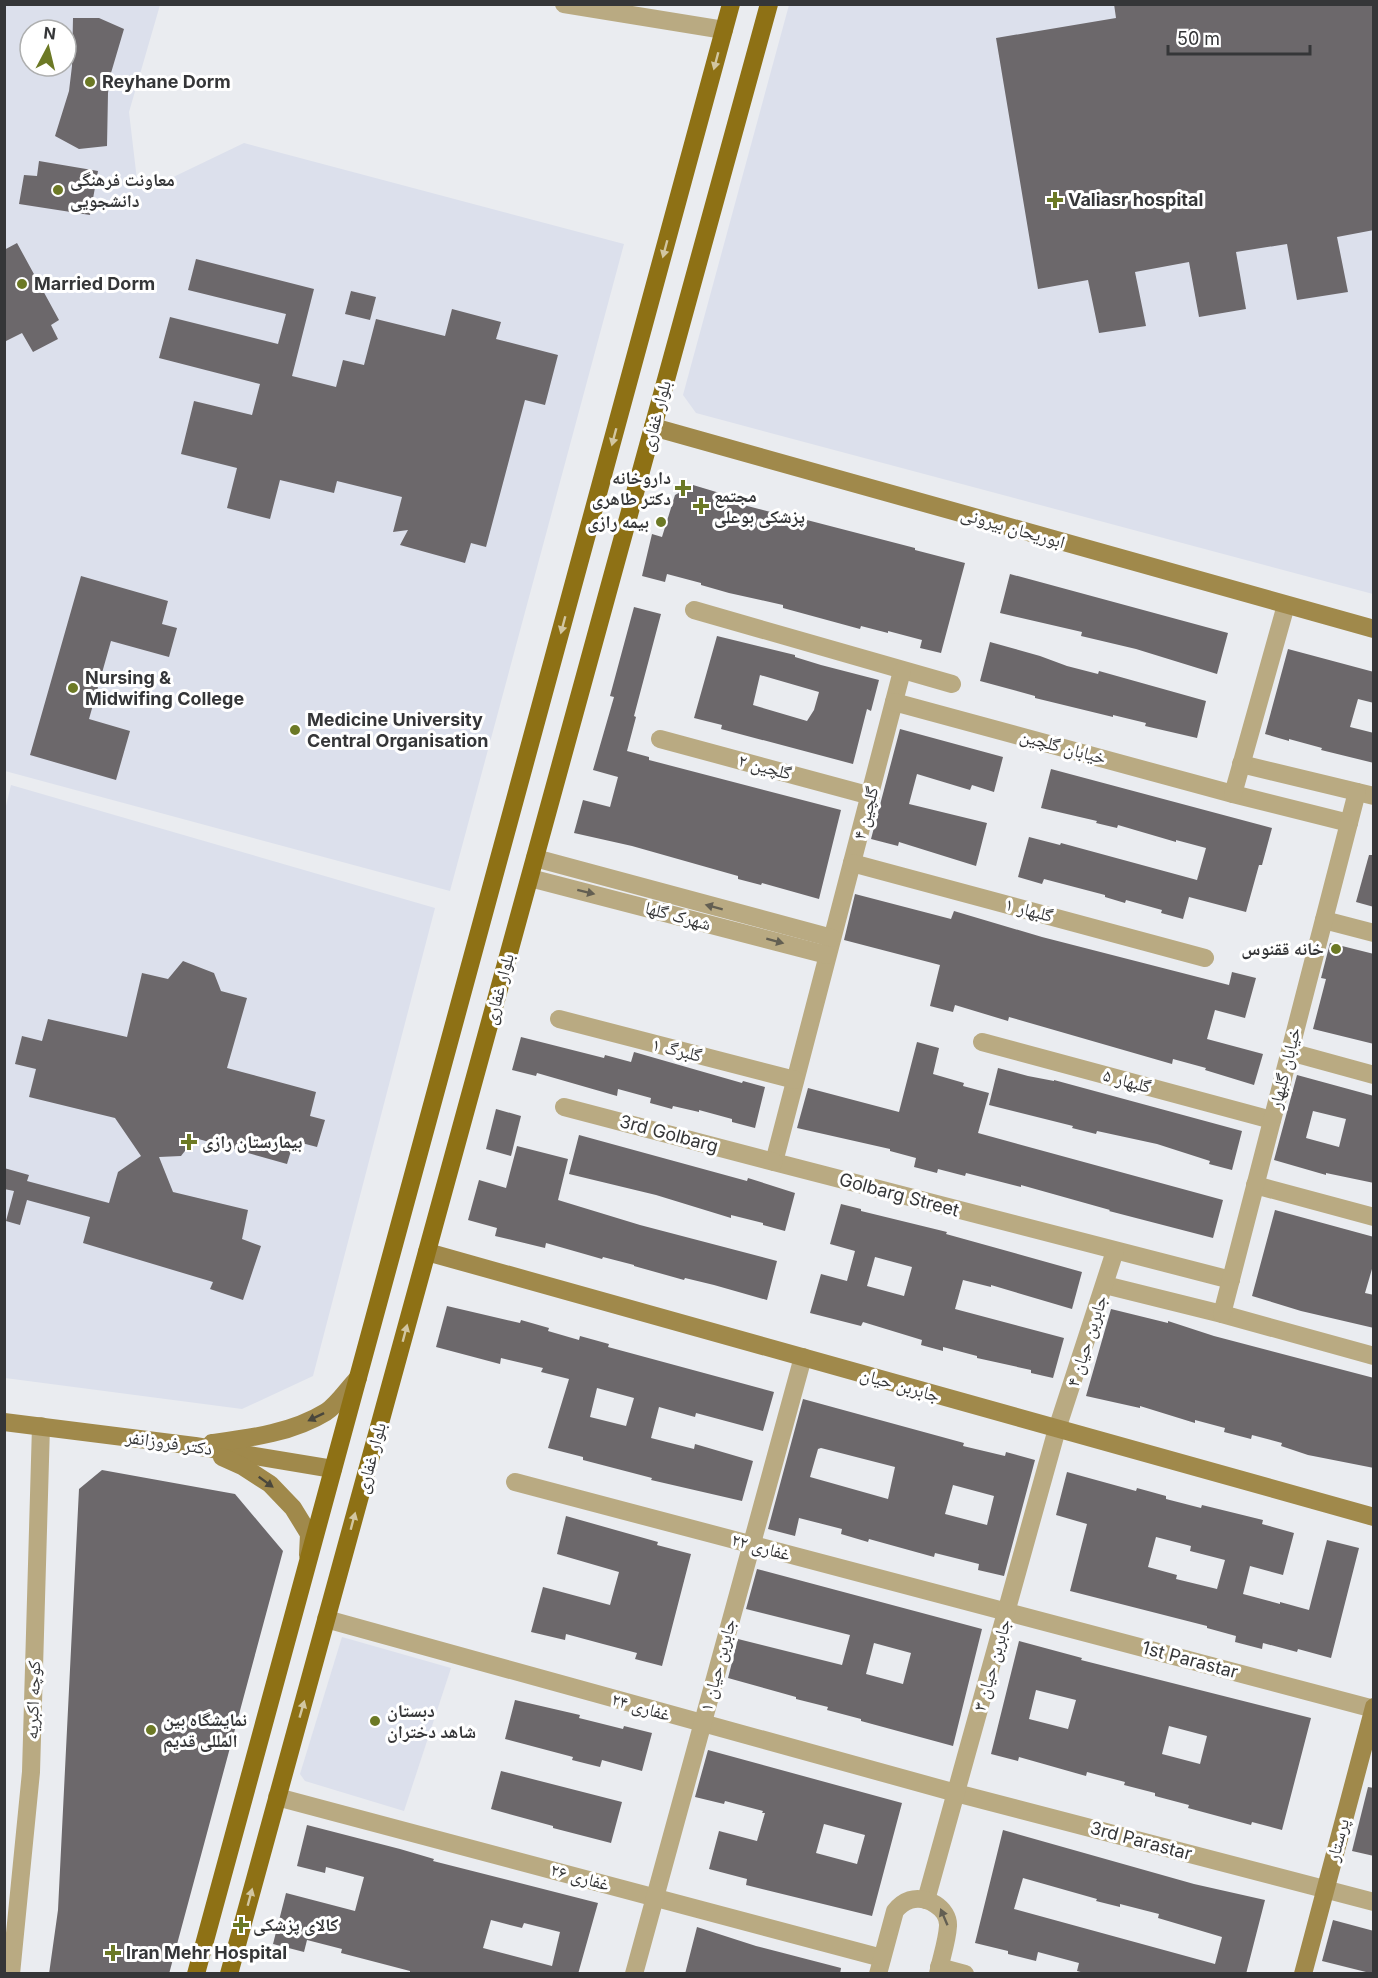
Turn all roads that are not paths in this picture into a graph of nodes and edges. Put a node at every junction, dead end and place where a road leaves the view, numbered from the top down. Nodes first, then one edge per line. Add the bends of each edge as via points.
1 (564, 4) edge
2 (732, 4) edge
3 (769, 4) edge
4 (724, 30) junction
5 (653, 427) junction
6 (1286, 605) junction
7 (694, 610) dead end
8 (1374, 629) edge
9 (902, 671) junction
10 (952, 684) dead end
11 (894, 702) junction
12 (660, 739) dead end
13 (1241, 764) junction
14 (1233, 794) junction
15 (1365, 794) edge
16 (870, 796) junction
17 (1349, 823) junction
18 (535, 858) junction
19 (852, 863) junction
20 (530, 878) junction
21 (1324, 920) junction
22 (1374, 933) edge
23 (829, 946) junction
24 (1205, 958) dead end
25 (559, 1019) dead end
26 (982, 1042) dead end
27 (1290, 1052) junction
28 (1374, 1075) edge
29 (795, 1080) junction
30 (564, 1107) dead end
31 (1272, 1120) junction
32 (774, 1162) junction
33 (1255, 1185) junction
34 (1374, 1217) edge
35 (1115, 1251) junction
36 (427, 1252) junction
37 (1231, 1280) junction
38 (1106, 1285) junction
39 (1222, 1314) junction
40 (1374, 1356) edge
41 (803, 1357) junction
42 (358, 1378) junction
43 (4, 1422) edge
44 (41, 1426) junction
45 (1058, 1429) junction
46 (195, 1446) junction
47 (333, 1469) junction
48 (515, 1482) dead end
49 (1374, 1516) edge
50 (752, 1544) junction
51 (308, 1564) junction
52 (1007, 1612) junction
53 (326, 1619) junction
54 (1373, 1708) edge
55 (702, 1724) junction
56 (956, 1793) junction
57 (277, 1797) junction
58 (1325, 1890) junction
59 (655, 1897) junction
60 (926, 1900) junction
61 (1374, 1902) edge
62 (880, 1966) edge
63 (938, 1970) edge
64 (232, 1973) edge
65 (11, 1974) edge
66 (196, 1974) edge
67 (634, 1974) edge
68 (965, 1974) edge
69 (1303, 1974) edge

1 - 4 street
2 - 4 main road, بلوار غفاری
3 - 5 main road, بلوار غفاری
4 -> 42 main road, بلوار غفاری
5 - 6 street, ابوریحان بیرونی
5 - 18 main road, بلوار غفاری
6 - 8 street, ابوریحان بیرونی
6 - 13 street
7 - 9 street
9 - 10 street
9 - 11 street, گلچین ۴
11 - 14 street, خیابان گلچین
11 - 16 street, گلچین ۴
12 - 16 street, گلچین ۲
13 - 14 street
13 - 15 street
14 - 17 street
15 - 17 street, خیابان گلبهار
16 - 19 street, گلچین ۴
17 - 21 street, خیابان گلبهار
18 - 20 main road, بلوار غفاری
23 -> 18 street, شهرک گلها
19 - 23 street, گلچین ۴
19 - 24 street, گلبهار ۱
20 -> 23 street, شهرک گلها
20 - 36 main road, بلوار غفاری
21 - 22 street
21 - 27 street, خیابان گلبهار
23 - 29 street
25 - 29 street, گلبرگ ۱
26 - 31 street, گلبهار ۵
27 - 28 street
27 - 31 street, خیابان گلبهار
29 - 32 street
30 - 32 street, 3rd Golbarg
31 - 33 street, خیابان گلبهار
32 - 35 street, Golbarg Street
33 - 34 street
33 - 37 street, خیابان گلبهار
35 - 37 street, Golbarg Street
35 - 38 street, جابربن حیان ۴
36 - 41 street, جابربن حیان
53 -> 36 main road, بلوار غفاری
37 - 39 street, خیابان گلبهار
38 - 39 street
38 - 45 street, جابربن حیان ۴
39 - 40 street
41 - 45 street, جابربن حیان
41 - 50 street, جابربن حیان ۱
42 -> 46 street via 327,1411 302,1423 261,1437
42 - 47 main road, بلوار غفاری
43 - 44 street, دکتر فروزانفر
44 - 46 street, دکتر فروزانفر
44 - 65 street, کوچه اکبریه via 31,1772
45 - 49 street, جابربن حیان
45 - 52 street, جابربن حیان ۳
46 - 47 street, دکتر فروزانفر
46 -> 51 street via 242,1466 270,1484 293,1508 309,1534
47 - 51 main road, بلوار غفاری
48 - 50 street, غفاری ۲۲
50 - 52 street, غفاری ۲۲
50 - 55 street, جابربن حیان ۱
51 - 66 main road, بلوار غفاری
52 - 54 street, 1st Parastar
52 - 56 street, جابربن حیان ۳
53 - 55 street, غفاری ۲۴
57 -> 53 main road, بلوار غفاری
54 - 58 street, پرستار
55 - 56 street, غفاری ۲۴
55 - 59 street, جابربن حیان ۱
56 - 58 street, 3rd Parastar
56 - 60 street, جابربن حیان ۳
57 - 59 street, غفاری ۲۶
64 -> 57 main road, بلوار غفاری
58 - 61 street, 3rd Parastar
58 - 69 street, پرستار
59 - 62 street, غفاری ۲۶
59 - 67 street, جابربن حیان ۱
60 - 62 street via 911,1900 895,1911
63 -> 60 street via 948,1924 939,1907
63 - 68 street

